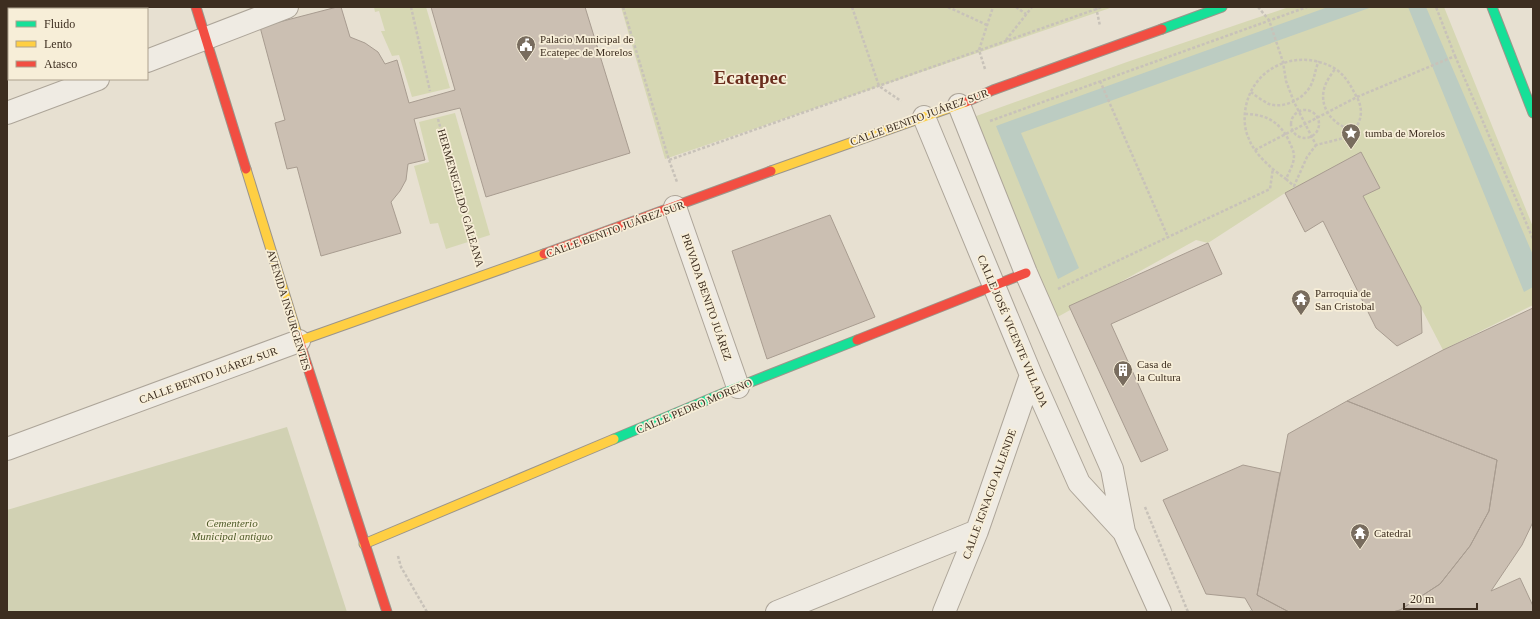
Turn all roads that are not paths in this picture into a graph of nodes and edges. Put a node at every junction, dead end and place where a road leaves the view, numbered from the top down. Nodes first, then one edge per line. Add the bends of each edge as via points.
1 (196, 7) edge
2 (287, 7) edge
3 (1222, 7) edge
4 (1492, 7) edge
5 (206, 39) junction
6 (148, 61) edge
7 (95, 80) edge
8 (959, 105) junction
9 (7, 114) edge
10 (1533, 114) edge
11 (924, 117) junction
12 (675, 207) junction
13 (1026, 273) junction
14 (993, 286) junction
15 (299, 341) junction
16 (1031, 376) junction
17 (738, 387) junction
18 (7, 449) edge
19 (977, 531) junction
20 (1124, 532) junction
21 (364, 544) junction
22 (387, 612) edge
23 (777, 612) edge
24 (944, 612) edge
25 (1160, 612) edge

1 - 5 street, AVENIDA INSURGENTES
2 - 5 street
3 - 8 street, CALLE BENITO JUÁREZ SUR
4 - 10 street
5 - 6 street
5 - 15 street, AVENIDA INSURGENTES
7 - 9 street
8 - 11 street, CALLE BENITO JUÁREZ SUR
8 - 13 street, CALLE JOSÉ VICENTE VILLADA
11 - 12 street, CALLE BENITO JUÁREZ SUR
11 - 14 street, CALLE JOSÉ VICENTE VILLADA
12 - 15 street, CALLE BENITO JUÁREZ SUR
12 - 17 street, PRIVADA BENITO JUÁREZ
13 - 14 street, CALLE PEDRO MORENO
13 - 20 street, CALLE JOSÉ VICENTE VILLADA via 1112,469
14 - 16 street, CALLE JOSÉ VICENTE VILLADA
14 - 17 street, CALLE PEDRO MORENO
15 - 18 street, CALLE BENITO JUÁREZ SUR
15 - 21 street, AVENIDA INSURGENTES
16 - 19 street, CALLE IGNACIO ALLENDE
16 - 20 street, CALLE JOSÉ VICENTE VILLADA via 1079,483
17 - 21 street, CALLE PEDRO MORENO
19 - 23 street
19 - 24 street, CALLE IGNACIO ALLENDE
20 - 25 street, CALLE JOSÉ VICENTE VILLADA
21 - 22 street, AVENIDA INSURGENTES

